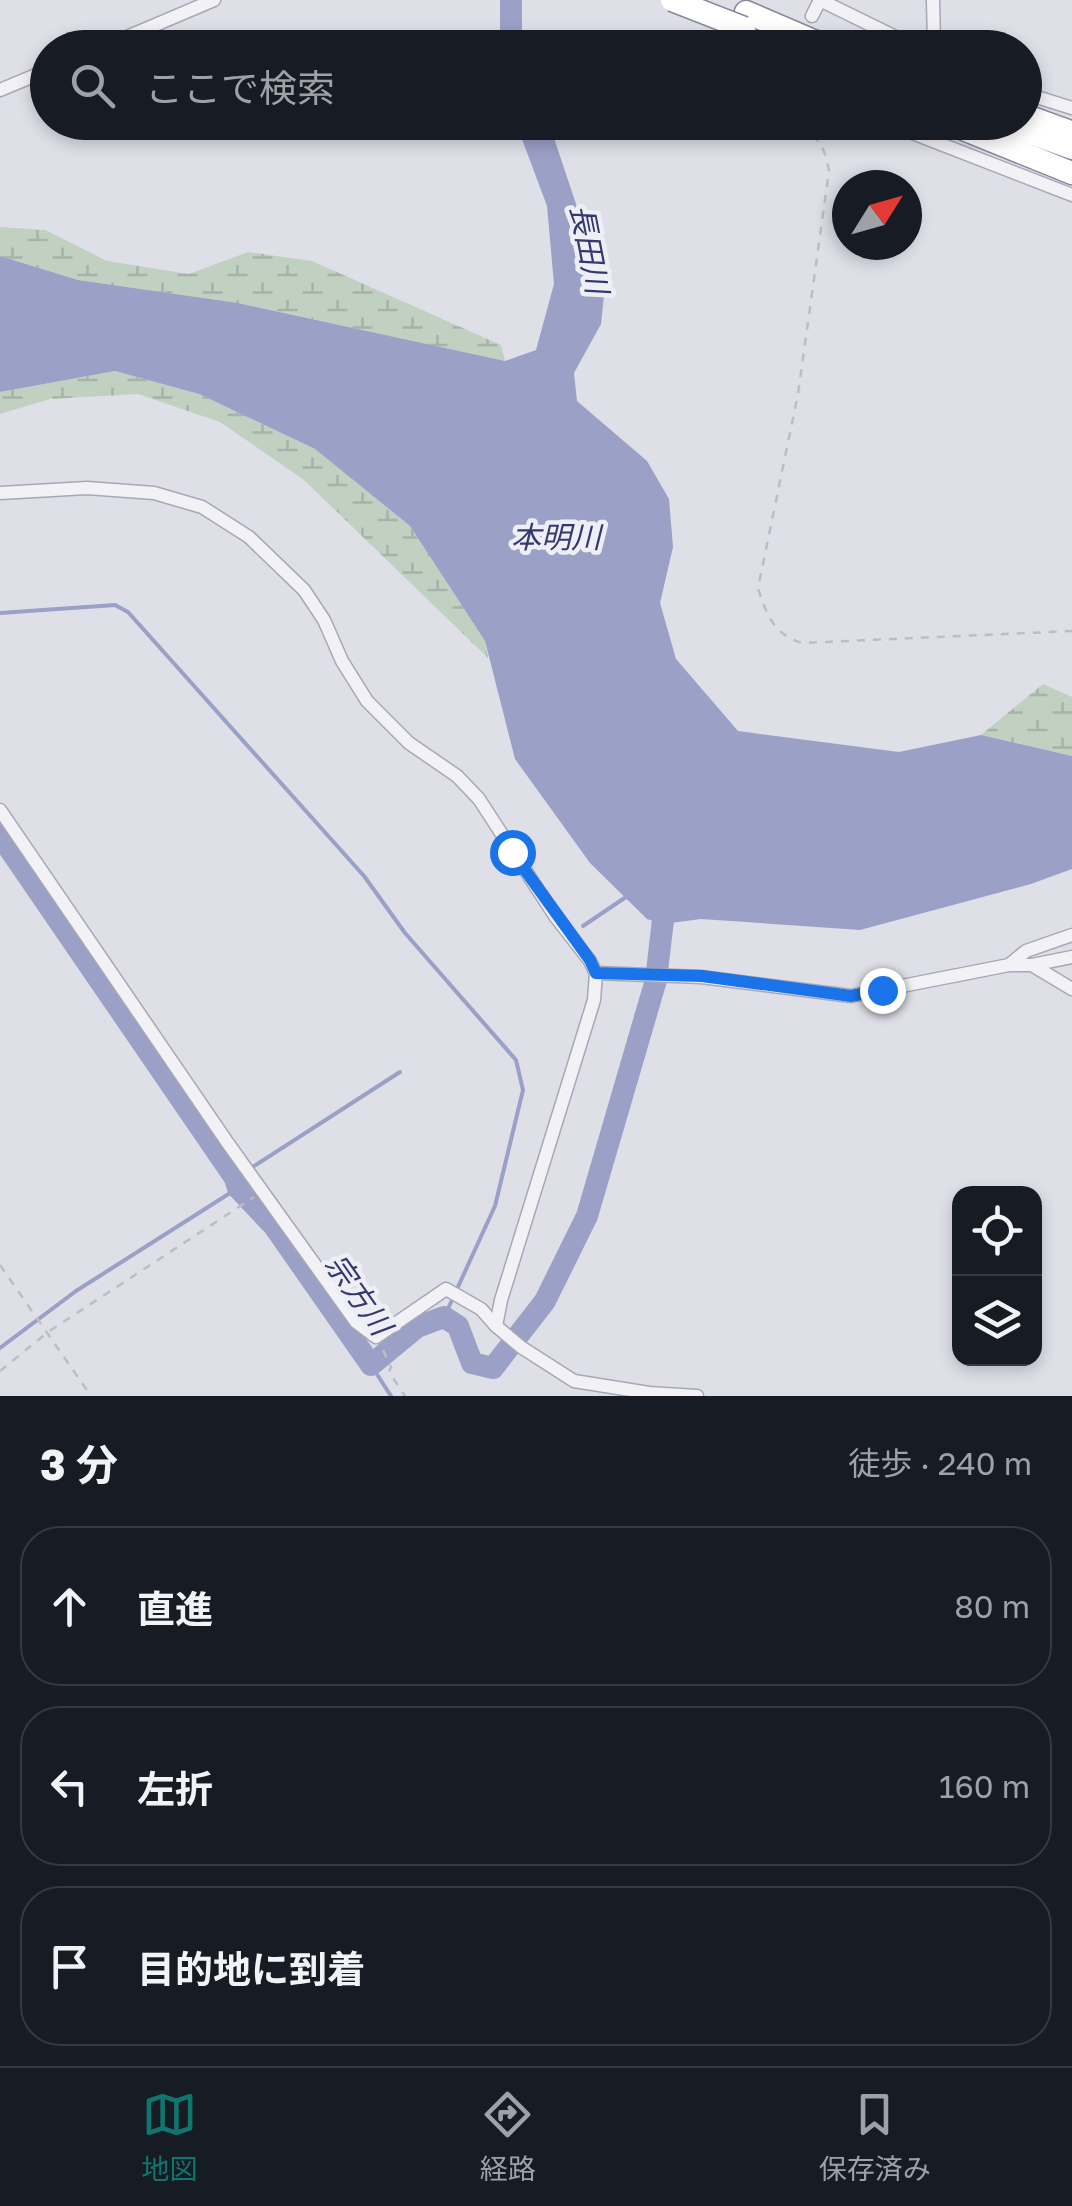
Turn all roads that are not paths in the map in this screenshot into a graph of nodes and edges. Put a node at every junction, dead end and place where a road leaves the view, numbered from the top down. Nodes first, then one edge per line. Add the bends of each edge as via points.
1 (214, 0) edge
2 (672, 0) edge
3 (714, 0) edge
4 (934, 0) edge
5 (812, 16) dead end
6 (745, 20) junction
7 (143, 30) edge
8 (762, 30) edge
9 (775, 30) edge
10 (881, 30) edge
11 (934, 30) edge
12 (30, 78) edge
13 (0, 90) edge
14 (1042, 99) edge
15 (1072, 108) edge
16 (1042, 121) edge
17 (1072, 132) edge
18 (1042, 137) edge
19 (930, 140) edge
20 (990, 140) edge
21 (1024, 140) edge
22 (1072, 148) edge
23 (1072, 158) edge
24 (1072, 173) edge
25 (1072, 195) edge
26 (0, 493) edge
27 (0, 810) edge
28 (1072, 935) edge
29 (1072, 958) edge
30 (1009, 965) junction
31 (1032, 965) junction
32 (596, 973) junction
33 (1072, 989) edge
34 (496, 1326) junction
35 (697, 1396) edge

1 - 7 street
2 - 6 highway, bridge
3 - 6 highway
4 - 11 street
5 - 10 street via 820,0
6 - 8 highway
6 - 9 highway
12 - 13 street
14 - 15 street
16 - 17 highway
18 - 22 highway
19 - 25 street
20 - 24 highway
21 - 23 highway
26 - 32 street via 154,493 202,508 249,537 304,590 367,701 479,799
27 - 34 street via 356,1322 376,1337 446,1289
28 - 30 street via 1026,950
29 - 31 street
30 - 31 street
30 - 32 street via 851,996 702,976
31 - 33 street
32 - 34 street via 594,1000
34 - 35 street via 574,1380

